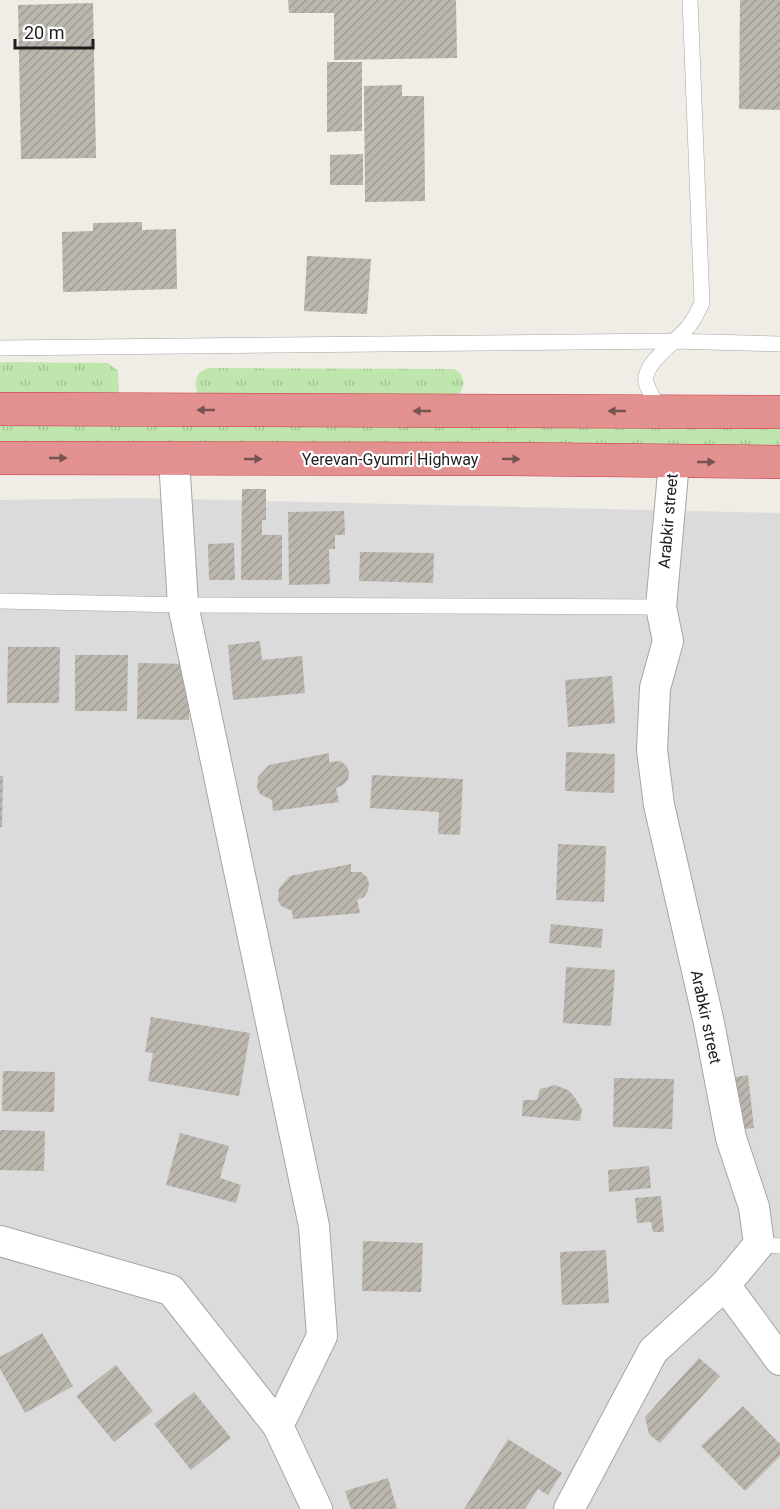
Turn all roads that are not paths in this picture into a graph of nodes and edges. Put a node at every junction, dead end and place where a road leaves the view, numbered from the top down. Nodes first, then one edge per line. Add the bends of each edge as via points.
1 (690, 0) edge
2 (673, 341) junction
3 (780, 344) edge
4 (0, 348) edge
5 (0, 409) edge
6 (660, 411) junction
7 (780, 412) edge
8 (0, 458) edge
9 (174, 459) junction
10 (674, 462) junction
11 (780, 462) edge
12 (0, 602) edge
13 (183, 605) junction
14 (660, 607) junction
15 (0, 1241) edge
16 (770, 1245) edge
17 (725, 1285) junction
18 (780, 1360) edge
19 (278, 1426) junction
20 (317, 1509) edge
21 (569, 1509) edge

1 - 2 lane via 702,303 686,329
2 - 3 lane
2 - 4 lane
2 - 6 lane via 647,370 645,381
6 -> 5 highway
6 - 7 highway
8 -> 9 highway, Yerevan-Gyumri Highway
9 -> 10 highway, Yerevan-Gyumri Highway
9 - 13 street
10 -> 11 highway, Yerevan-Gyumri Highway
10 - 14 street, Arabkir street
12 - 13 lane
13 - 14 lane
13 - 19 street via 315,1226 322,1336
14 - 16 street, Arabkir street via 668,641 655,688 652,750 659,805 731,1138
15 - 19 street via 171,1290
16 - 17 street, Arabkir street
17 - 18 street
17 - 21 street, Arabkir street via 653,1351
19 - 20 street

